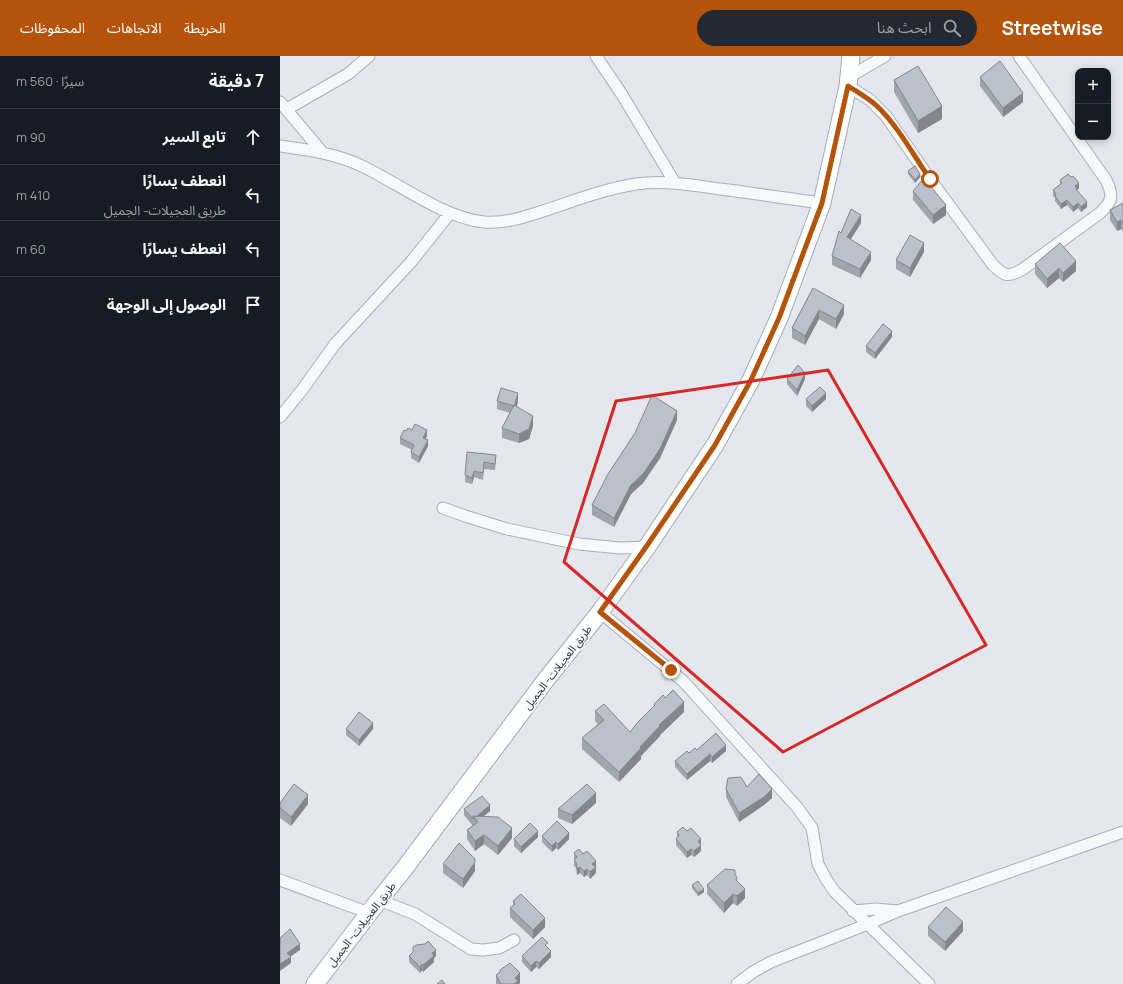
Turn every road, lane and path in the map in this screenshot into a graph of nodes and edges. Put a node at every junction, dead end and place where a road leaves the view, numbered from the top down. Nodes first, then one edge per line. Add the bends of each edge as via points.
1 (369, 56) edge
2 (596, 56) edge
3 (851, 56) edge
4 (885, 56) edge
5 (1019, 56) edge
6 (849, 81) junction
7 (284, 106) edge
8 (280, 146) edge
9 (322, 152) junction
10 (675, 183) junction
11 (822, 203) junction
12 (450, 213) junction
13 (280, 417) edge
14 (443, 508) dead end
15 (646, 547) junction
16 (600, 612) junction
17 (1123, 832) edge
18 (280, 880) edge
19 (374, 907) junction
20 (853, 911) junction
21 (898, 911) junction
22 (868, 924) junction
23 (514, 940) dead end
24 (315, 984) edge
25 (737, 984) edge
26 (929, 984) edge

1 - 7 street via 348,74
2 - 10 street
3 - 6 main road, طريق العجيلات- الجميل
4 - 6 street
5 - 6 street via 1106,180 1111,189 1111,196 1110,202 1100,213 1023,269 1010,275 1004,274 993,264 886,116
6 - 11 main road, طريق العجيلات- الجميل
7 - 9 street
8 - 9 street
9 - 12 street via 364,167
10 - 11 street
10 - 12 street via 637,184 500,222 478,221
11 - 15 main road, طريق العجيلات- الجميل via 779,318 751,380 715,445
12 - 13 street via 411,262 335,344
14 - 15 street via 501,527 578,544 620,548
15 - 16 main road, طريق العجيلات- الجميل
16 - 19 main road, طريق العجيلات- الجميل
16 - 20 street via 683,681 797,807 812,828 816,856 822,872 834,891
17 - 21 street
18 - 19 street
19 - 23 street via 416,914 471,948 499,948
19 - 24 main road, طريق العجيلات- الجميل
20 - 21 street
20 - 22 street
21 - 22 street
22 - 25 street via 771,962
22 - 26 street

